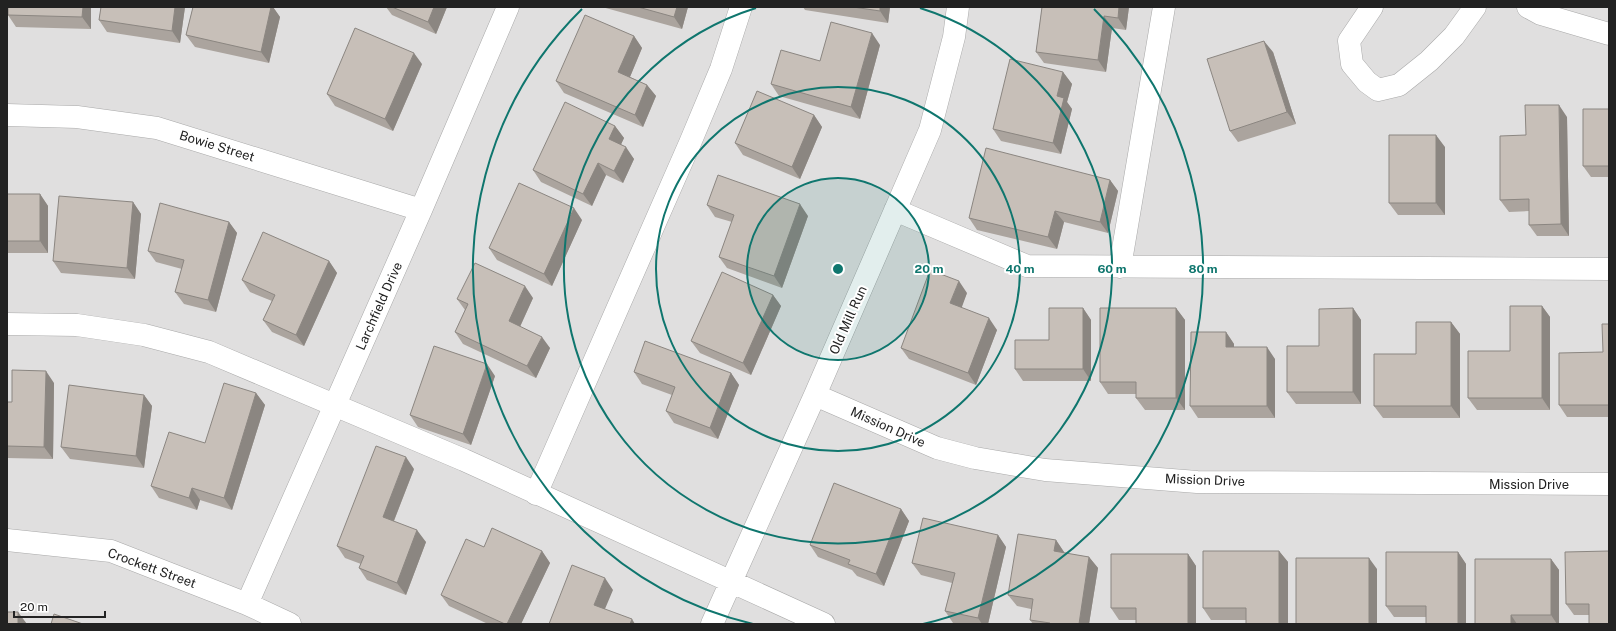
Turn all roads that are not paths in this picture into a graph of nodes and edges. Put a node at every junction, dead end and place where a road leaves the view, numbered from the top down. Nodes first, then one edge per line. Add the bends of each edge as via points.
1 (508, 7) edge
2 (741, 7) edge
3 (958, 7) edge
4 (1164, 7) edge
5 (1372, 7) edge
6 (1475, 7) edge
7 (1528, 7) edge
8 (1609, 34) edge
9 (7, 115) edge
10 (421, 210) junction
11 (895, 210) junction
12 (1120, 267) junction
13 (1609, 268) edge
14 (7, 324) edge
15 (815, 395) junction
16 (335, 405) junction
17 (1609, 484) edge
18 (536, 494) junction
19 (7, 540) edge
20 (730, 583) junction
21 (247, 604) junction
22 (290, 624) edge
23 (712, 624) edge
24 (824, 624) edge

1 - 10 street, Larchfield Drive
2 - 18 street via 721,70
3 - 11 street, Old Mill Run via 954,37 930,130
4 - 12 street
5 - 6 street via 1349,41 1352,64 1367,82 1378,90 1399,85 1429,61 1454,36
7 - 8 street via 1541,14
9 - 10 street, Bowie Street via 76,117 157,128
10 - 16 street, Larchfield Drive
11 - 12 street via 1027,266
11 - 15 street, Old Mill Run
12 - 13 street
14 - 16 street via 77,325 144,335 209,352
15 - 17 street, Mission Drive via 937,448 975,458 1045,470 1197,482
15 - 20 street, Old Mill Run
16 - 18 street
16 - 21 street, Larchfield Drive
18 - 20 street
19 - 21 street, Crockett Street via 111,551
20 - 23 street, Old Mill Run
20 - 24 street
21 - 22 street, Crockett Street

